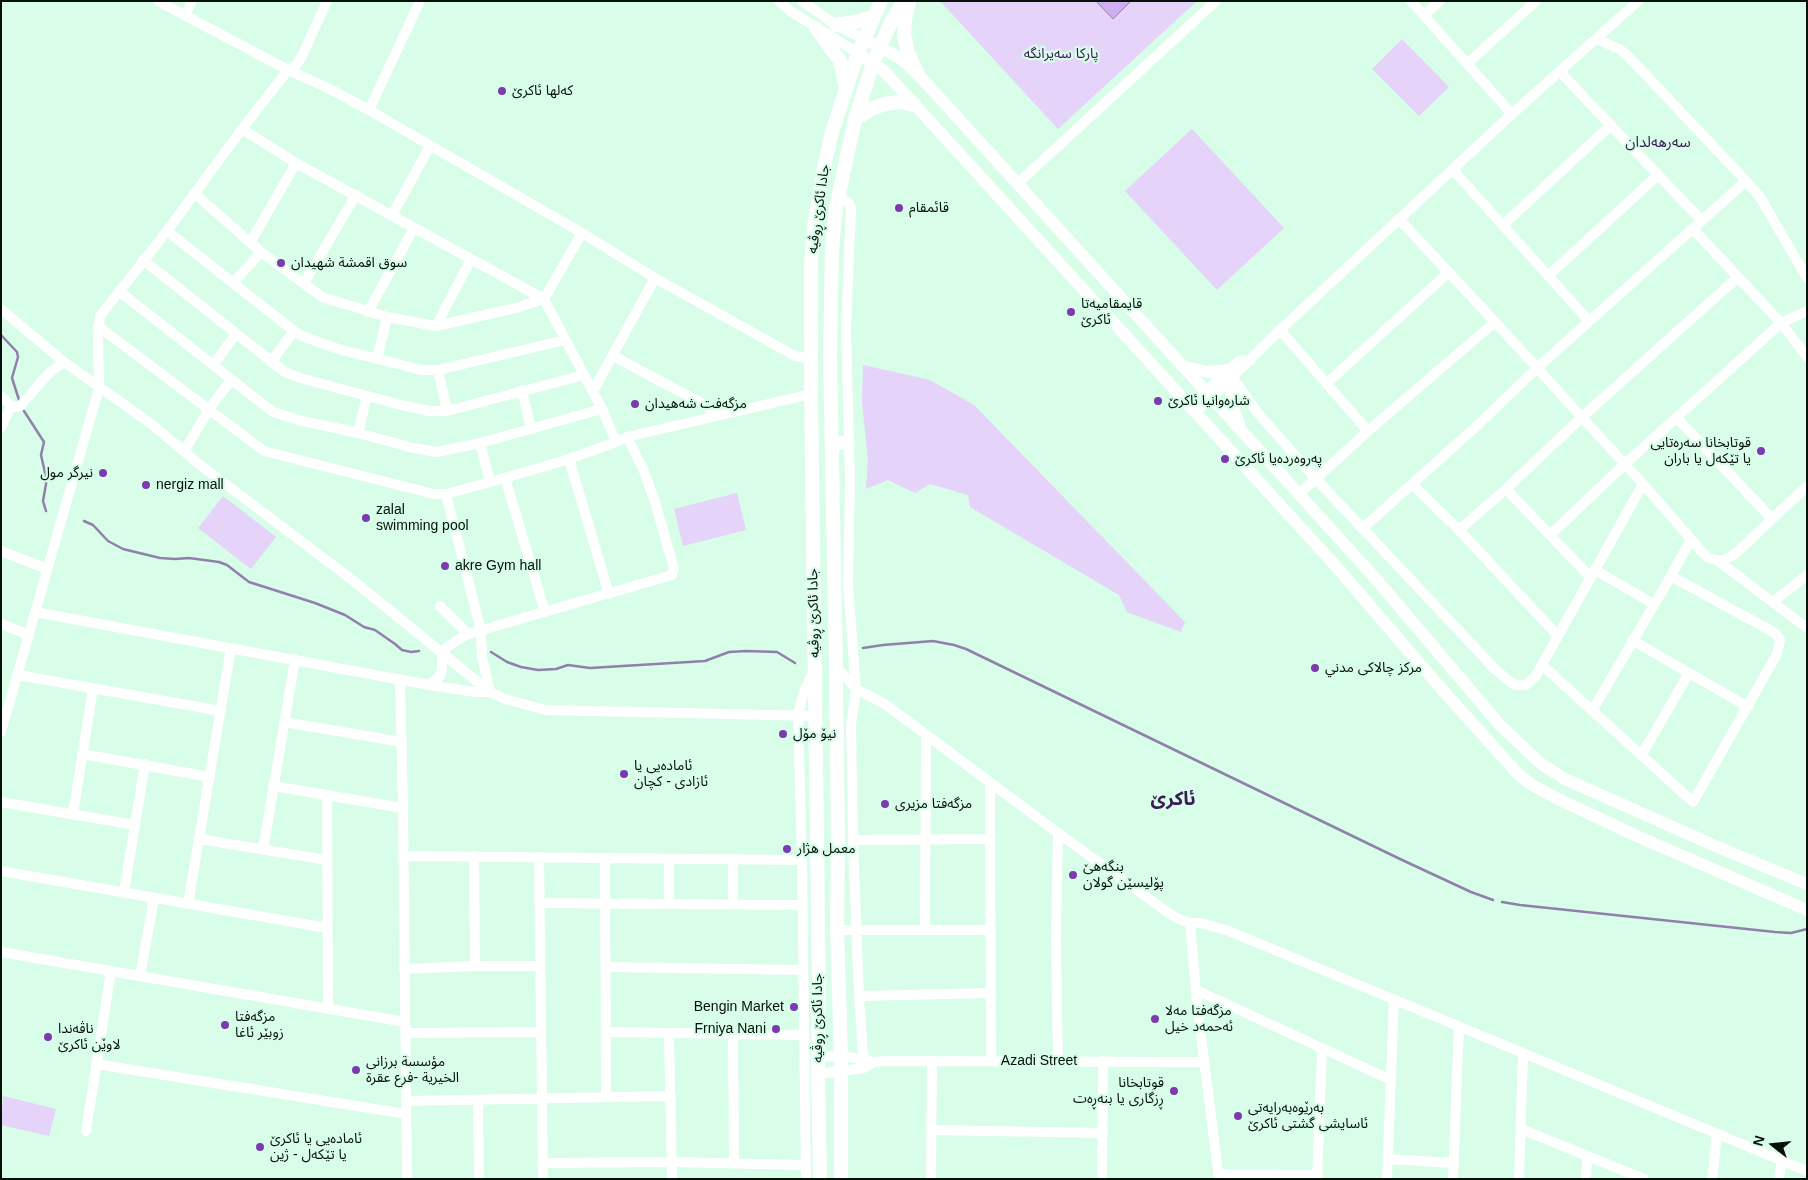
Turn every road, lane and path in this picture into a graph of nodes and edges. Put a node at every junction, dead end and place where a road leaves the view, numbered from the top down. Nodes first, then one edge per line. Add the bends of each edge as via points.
1 (158, 1) edge
2 (192, 1) edge
3 (327, 1) edge
4 (420, 1) edge
5 (779, 1) edge
6 (802, 1) edge
7 (881, 1) edge
8 (904, 1) edge
9 (909, 1) edge
10 (1216, 1) edge
11 (1411, 1) edge
12 (1440, 1) edge
13 (1536, 1) edge
14 (1636, 2) edge
15 (1424, 15) junction
16 (185, 16) junction
17 (873, 17) junction
18 (836, 24) junction
19 (816, 28) junction
20 (864, 39) junction
21 (1597, 39) junction
22 (880, 47) junction
23 (858, 54) junction
24 (873, 63) junction
25 (1467, 64) junction
26 (288, 70) junction
27 (1560, 72) junction
28 (918, 74) junction
29 (846, 86) junction
30 (915, 105) junction
31 (369, 110) junction
32 (1512, 114) junction
33 (855, 119) junction
34 (1611, 125) junction
35 (242, 129) junction
36 (430, 146) junction
37 (296, 163) junction
38 (1453, 170) junction
39 (1658, 175) junction
40 (1746, 181) junction
41 (1017, 184) junction
42 (194, 193) junction
43 (356, 195) junction
44 (839, 196) junction
45 (392, 215) junction
46 (1400, 219) junction
47 (1702, 220) junction
48 (1050, 221) junction
49 (1503, 225) junction
50 (414, 228) junction
51 (1693, 229) junction
52 (167, 231) junction
53 (582, 233) junction
54 (1034, 236) junction
55 (251, 241) junction
56 (261, 252) junction
57 (471, 259) junction
58 (143, 260) junction
59 (1449, 272) junction
60 (1805, 272) edge
61 (1548, 276) junction
62 (1738, 276) junction
63 (655, 278) junction
64 (232, 284) junction
65 (304, 284) junction
66 (119, 291) junction
67 (544, 299) junction
68 (1, 309) edge
69 (1807, 311) edge
70 (368, 312) junction
71 (387, 317) junction
72 (1589, 321) junction
73 (1495, 322) junction
74 (1782, 323) junction
75 (98, 326) junction
76 (436, 326) junction
77 (1280, 330) junction
78 (294, 331) junction
79 (236, 334) junction
80 (565, 340) junction
81 (613, 356) junction
82 (1807, 357) edge
83 (377, 359) junction
84 (811, 359) junction
85 (64, 362) junction
86 (272, 362) junction
87 (213, 365) junction
88 (1182, 366) junction
89 (1537, 368) junction
90 (438, 370) junction
91 (584, 375) junction
92 (1230, 376) junction
93 (231, 380) junction
94 (1326, 384) junction
95 (99, 388) junction
96 (522, 390) junction
97 (593, 391) junction
98 (810, 394) junction
99 (1209, 395) junction
100 (1, 396) edge
101 (367, 396) junction
102 (11, 406) junction
103 (209, 409) junction
104 (602, 409) junction
105 (1193, 410) junction
106 (447, 411) junction
107 (718, 414) junction
108 (1582, 417) junction
109 (1677, 418) junction
110 (1, 428) edge
111 (531, 429) junction
112 (1368, 431) junction
113 (1243, 433) junction
114 (358, 434) junction
115 (627, 437) junction
116 (616, 442) junction
117 (480, 443) junction
118 (832, 443) junction
119 (848, 443) junction
120 (185, 450) junction
121 (569, 459) junction
122 (1625, 464) junction
123 (505, 478) junction
124 (1316, 479) junction
125 (490, 482) junction
126 (1412, 484) junction
127 (1644, 484) junction
128 (1807, 486) edge
129 (1506, 489) junction
130 (446, 494) junction
131 (1298, 494) junction
132 (1772, 519) junction
133 (1363, 528) junction
134 (1459, 530) junction
135 (1550, 535) junction
136 (1691, 539) junction
137 (1, 551) edge
138 (1717, 560) junction
139 (47, 569) junction
140 (1593, 574) junction
141 (1807, 575) edge
142 (1671, 576) junction
143 (1374, 578) junction
144 (609, 594) junction
145 (1360, 594) junction
146 (1773, 602) junction
147 (1654, 604) junction
148 (440, 606) dead end
149 (35, 612) junction
150 (545, 612) junction
151 (1, 624) edge
152 (1807, 628) edge
153 (481, 631) junction
154 (468, 634) junction
155 (29, 635) junction
156 (1558, 636) junction
157 (1632, 640) junction
158 (231, 648) junction
159 (442, 654) junction
160 (294, 660) junction
161 (836, 666) junction
162 (1542, 666) junction
163 (815, 670) junction
164 (1689, 673) junction
165 (18, 675) junction
166 (400, 679) junction
167 (429, 685) junction
168 (93, 688) junction
169 (856, 689) junction
170 (490, 692) junction
171 (837, 698) junction
172 (1748, 707) junction
173 (221, 710) junction
174 (1592, 711) junction
175 (798, 715) junction
176 (816, 716) junction
177 (284, 722) junction
178 (1, 732) edge
179 (926, 735) junction
180 (402, 742) junction
181 (82, 754) junction
182 (1642, 756) junction
183 (145, 764) junction
184 (210, 777) junction
185 (990, 783) junction
186 (274, 786) junction
187 (327, 795) junction
188 (1, 802) edge
189 (403, 808) junction
190 (72, 814) junction
191 (135, 825) junction
192 (1058, 833) junction
193 (199, 839) junction
194 (990, 839) junction
195 (853, 840) junction
196 (926, 840) junction
197 (263, 850) junction
198 (403, 856) junction
199 (474, 856) junction
200 (539, 857) junction
201 (605, 858) junction
202 (669, 858) junction
203 (733, 859) junction
204 (327, 860) junction
205 (802, 860) junction
206 (1, 871) edge
207 (1807, 884) edge
208 (124, 892) junction
209 (154, 898) junction
210 (539, 903) junction
211 (605, 903) junction
212 (188, 904) junction
213 (669, 904) junction
214 (733, 904) junction
215 (802, 905) junction
216 (1807, 910) edge
217 (1190, 924) junction
218 (327, 928) junction
219 (837, 930) junction
220 (856, 930) junction
221 (925, 930) junction
222 (990, 930) junction
223 (1, 952) edge
224 (475, 966) junction
225 (540, 966) junction
226 (605, 967) junction
227 (404, 969) junction
228 (804, 970) junction
229 (111, 971) junction
230 (140, 976) junction
231 (1196, 990) junction
232 (991, 993) junction
233 (858, 996) junction
234 (1394, 999) junction
235 (328, 1008) junction
236 (405, 1022) junction
237 (1459, 1026) junction
238 (540, 1032) junction
239 (606, 1032) junction
240 (405, 1033) junction
241 (669, 1034) junction
242 (733, 1035) junction
243 (804, 1035) junction
244 (1322, 1049) junction
245 (1523, 1053) junction
246 (840, 1056) junction
247 (818, 1057) junction
248 (932, 1061) junction
249 (991, 1061) junction
250 (1058, 1061) junction
251 (1103, 1061) junction
252 (1204, 1062) junction
253 (863, 1063) junction
254 (96, 1064) junction
255 (840, 1072) junction
256 (818, 1074) junction
257 (1391, 1080) junction
258 (670, 1096) junction
259 (606, 1098) junction
260 (541, 1099) junction
261 (478, 1100) junction
262 (406, 1102) junction
263 (406, 1114) junction
264 (1521, 1129) junction
265 (932, 1130) junction
266 (86, 1131) dead end
267 (1102, 1133) junction
268 (1718, 1134) junction
269 (1587, 1156) junction
270 (1388, 1159) junction
271 (1782, 1160) junction
272 (542, 1162) junction
273 (672, 1162) junction
274 (1454, 1163) junction
275 (734, 1164) junction
276 (805, 1165) junction
277 (1807, 1171) edge
278 (1218, 1176) edge
279 (1318, 1177) edge
280 (407, 1179) edge
281 (479, 1179) edge
282 (542, 1179) edge
283 (672, 1179) edge
284 (806, 1179) edge
285 (820, 1179) edge
286 (841, 1179) edge
287 (932, 1179) edge
288 (1102, 1179) edge
289 (1387, 1179) edge
290 (1453, 1179) edge
291 (1519, 1179) edge
292 (1586, 1179) edge
293 (1644, 1179) edge
294 (1712, 1179) edge
295 (1779, 1179) edge

1 - 16 street
2 - 16 street
3 - 26 street via 302,56
4 - 31 street
5 - 19 street
6 - 18 street
7 - 17 highway, جادا ئاکرێ ڕوڤیە
8 - 22 highway, جادا ئاکرێ ڕوڤیە
9 - 28 highway via 904,35 908,54
10 - 41 street
11 - 15 street
12 - 15 street
13 - 25 street
14 - 21 street
15 - 25 street
16 - 26 street
17 - 18 highway
17 - 20 highway, جادا ئاکرێ ڕوڤیە
18 - 20 street
19 - 23 street
19 - 29 highway via 840,61
20 - 22 main road
20 - 23 highway, جادا ئاکرێ ڕوڤیە
21 - 27 street
21 - 40 street via 1627,55
22 - 24 highway, جادا ئاکرێ ڕوڤیە
22 - 28 main road via 900,58
23 - 24 main road
23 - 29 highway, جادا ئاکرێ ڕوڤیە
24 - 30 main road
24 - 33 highway, جادا ئاکرێ ڕوڤیە
25 - 32 street
26 - 31 street
26 - 35 street
27 - 32 street
27 - 34 street
28 - 41 main road
29 - 84 highway, جادا ئاکرێ ڕوڤیە via 824,168 814,226
30 - 33 highway via 885,104
30 - 54 main road
31 - 36 street
32 - 38 street
33 - 44 highway, جادا ئاکرێ ڕوڤیە
34 - 39 street
34 - 49 street
35 - 37 street
35 - 42 street
36 - 45 street
36 - 53 street
37 - 43 street
37 - 55 street
38 - 46 street
38 - 49 street
39 - 47 street
39 - 61 street
40 - 47 street
40 - 60 street via 1760,197
41 - 48 main road
42 - 52 street
42 - 55 street
43 - 45 street
43 - 65 street
44 - 118 highway, جادا ئاکرێ ڕوڤیە via 832,249
44 - 119 street via 851,208 846,329
45 - 50 street
46 - 59 street
46 - 77 street
47 - 51 street
48 - 54 main road
48 - 88 main road
49 - 61 street
50 - 57 street
50 - 70 street
51 - 62 street
51 - 72 street
52 - 58 street
52 - 64 street
53 - 63 street
53 - 67 street
54 - 105 main road
55 - 56 street
56 - 64 street
56 - 65 street
57 - 67 street
57 - 76 street
58 - 66 street
58 - 79 street
59 - 73 street
59 - 94 street
61 - 72 street
62 - 74 street
62 - 108 street
63 - 81 street
63 - 84 street via 795,356
64 - 78 street
65 - 70 street via 322,297
66 - 75 street via 100,316
66 - 87 street
67 - 76 street
67 - 80 street
68 - 85 street
69 - 74 street
70 - 71 street
71 - 76 street
71 - 83 street
72 - 89 street
73 - 89 street
73 - 112 street
74 - 82 street
74 - 109 street
75 - 95 street
75 - 103 street
77 - 92 street via 1251,360 1239,361
77 - 94 street
78 - 83 street via 338,349
78 - 86 street
79 - 86 street
79 - 87 street
80 - 90 street
80 - 91 street
81 - 97 street
81 - 107 street
83 - 90 street via 422,370
84 - 98 highway, جادا ئاکرێ ڕوڤیە
85 - 95 street
85 - 102 street via 38,384 25,402 17,407
86 - 101 street via 300,378
87 - 93 street
88 - 92 main road
88 - 99 main road
89 - 108 street
89 - 126 street
90 - 106 street
91 - 96 street
91 - 97 street
92 - 99 street
92 - 113 main road via 1232,405
92 - 124 street
93 - 103 street
93 - 114 street via 282,416
94 - 112 street
95 - 120 street
95 - 139 street
96 - 106 street
96 - 111 street
97 - 104 street
98 - 107 street
98 - 163 highway, جادا ئاکرێ ڕوڤیە
99 - 105 street
99 - 113 main road
100 - 102 street
101 - 106 street via 401,406
101 - 114 street
102 - 110 street
103 - 120 street
103 - 130 street via 264,451 434,494
104 - 111 street
104 - 116 street
105 - 145 main road
107 - 115 street
108 - 122 street
108 - 129 street
109 - 122 street
109 - 132 street
111 - 117 street
112 - 124 street
113 - 131 main road
114 - 117 street via 437,452
115 - 116 street
115 - 144 street via 655,502 674,572
116 - 121 street
117 - 125 street
118 - 119 highway
118 - 161 highway, جادا ئاکرێ ڕوڤیە
119 - 169 street via 848,585
120 - 159 street
121 - 123 street
121 - 144 street
122 - 127 street
122 - 135 street
123 - 125 street
123 - 150 street
124 - 131 street
124 - 133 street
125 - 130 street
126 - 133 street
126 - 134 street
127 - 136 street
127 - 140 street
128 - 132 street
129 - 134 street
129 - 135 street
130 - 153 street
131 - 143 main road
132 - 138 street via 1735,554
133 - 162 street via 1503,677 1516,685 1526,685
134 - 156 street
135 - 140 street
136 - 138 street via 1704,554
136 - 142 street
137 - 139 street
138 - 146 street
139 - 149 street
140 - 147 street
140 - 156 street
141 - 146 street
142 - 147 street
142 - 172 street via 1779,637 1777,654
143 - 145 main road
143 - 207 main road via 1500,725 1540,763 1565,780
144 - 150 street
145 - 216 main road via 1487,740 1532,785 1639,838
146 - 152 street
147 - 157 street
148 - 154 street
149 - 155 street
149 - 158 street
150 - 153 street
151 - 155 street
153 - 154 street
153 - 170 street via 482,656
154 - 159 street via 448,646
155 - 165 street
156 - 162 street
157 - 164 street
157 - 174 street
158 - 160 street
158 - 173 street
159 - 167 street via 440,676
159 - 170 street
160 - 166 street
160 - 177 street
161 - 169 street
161 - 171 highway, جادا ئاکرێ ڕوڤیە
162 - 174 street
163 - 175 street via 804,691
163 - 176 highway, جادا ئاکرێ ڕوڤیە
164 - 172 street
164 - 182 street
165 - 168 street
165 - 178 street
166 - 167 street
166 - 180 street
167 - 170 street
168 - 173 street
168 - 181 street
169 - 171 street
169 - 179 street via 885,704
169 - 195 street via 851,725
170 - 175 street via 546,710
171 - 219 highway, جادا ئاکرێ ڕوڤیە
172 - 182 street via 1694,802
173 - 184 street
174 - 182 street
175 - 176 street
175 - 205 street
176 - 247 highway, جادا ئاکرێ ڕوڤیە
177 - 180 street
177 - 186 street
179 - 185 street
179 - 196 street
180 - 189 street
181 - 183 street
181 - 190 street
183 - 184 street
183 - 191 street
184 - 193 street
185 - 192 street
185 - 194 street
186 - 187 street
186 - 197 street
187 - 189 street
187 - 204 street
188 - 190 street
189 - 198 street
190 - 191 street
191 - 208 street
192 - 217 street via 1170,914
192 - 250 street
193 - 197 street
193 - 212 street
194 - 196 street
194 - 222 street
195 - 196 street
195 - 220 street
196 - 221 street
197 - 204 street
198 - 199 street
198 - 227 street
199 - 200 street
199 - 224 street
200 - 201 street
200 - 210 street
201 - 202 street
201 - 211 street
202 - 203 street
202 - 213 street
203 - 205 street
203 - 214 street
204 - 218 street
205 - 215 street
206 - 208 street
208 - 209 street
209 - 212 street
209 - 230 street
210 - 211 street
210 - 225 street
211 - 213 street
211 - 226 street
212 - 218 street
213 - 214 street
214 - 215 street
215 - 228 street
217 - 231 street
217 - 234 street via 1201,923 1229,931
218 - 235 street
219 - 220 street
219 - 246 highway, جادا ئاکرێ ڕوڤیە
220 - 221 street
220 - 233 street
221 - 222 street
222 - 232 street
223 - 229 street
224 - 225 street
224 - 227 street
225 - 238 street
226 - 228 street
226 - 239 street
227 - 236 street
228 - 243 street
229 - 230 street
229 - 254 street
230 - 235 street
231 - 244 street
231 - 252 street
232 - 233 street
232 - 249 street
233 - 253 street
234 - 237 street
234 - 257 street
235 - 236 street
236 - 240 street
237 - 245 street
237 - 274 street
238 - 240 street
238 - 260 street
239 - 241 street
239 - 259 street
240 - 262 street
241 - 242 street
241 - 258 street
242 - 243 street
242 - 275 street
243 - 276 street
244 - 257 street
244 - 279 street
245 - 264 street
245 - 268 street
246 - 247 street, Azadi Street
246 - 253 street, Azadi Street
246 - 255 highway, جادا ئاکرێ ڕوڤیە
247 - 256 highway, جادا ئاکرێ ڕوڤیە
248 - 249 street, Azadi Street
248 - 253 street, Azadi Street
248 - 265 street
249 - 250 street, Azadi Street
250 - 251 street, Azadi Street
251 - 252 street, Azadi Street
251 - 267 street
252 - 278 street
253 - 255 street, Azadi Street
254 - 263 street
254 - 266 street
255 - 256 street, Azadi Street
255 - 286 highway, جادا ئاکرێ ڕوڤیە
256 - 285 highway, جادا ئاکرێ ڕوڤیە
257 - 270 street
258 - 259 street
258 - 273 street
259 - 260 street
260 - 261 street
260 - 272 street
261 - 262 street
261 - 281 street
262 - 263 street
263 - 280 street
264 - 269 street
264 - 291 street
265 - 267 street
265 - 287 street
267 - 288 street
268 - 271 street
268 - 294 street
269 - 292 street
269 - 293 street
270 - 274 street
270 - 289 street
271 - 277 street
271 - 295 street
272 - 273 street
272 - 282 street
273 - 275 street
273 - 283 street
274 - 290 street
275 - 276 street
276 - 284 street
278 - 279 street

